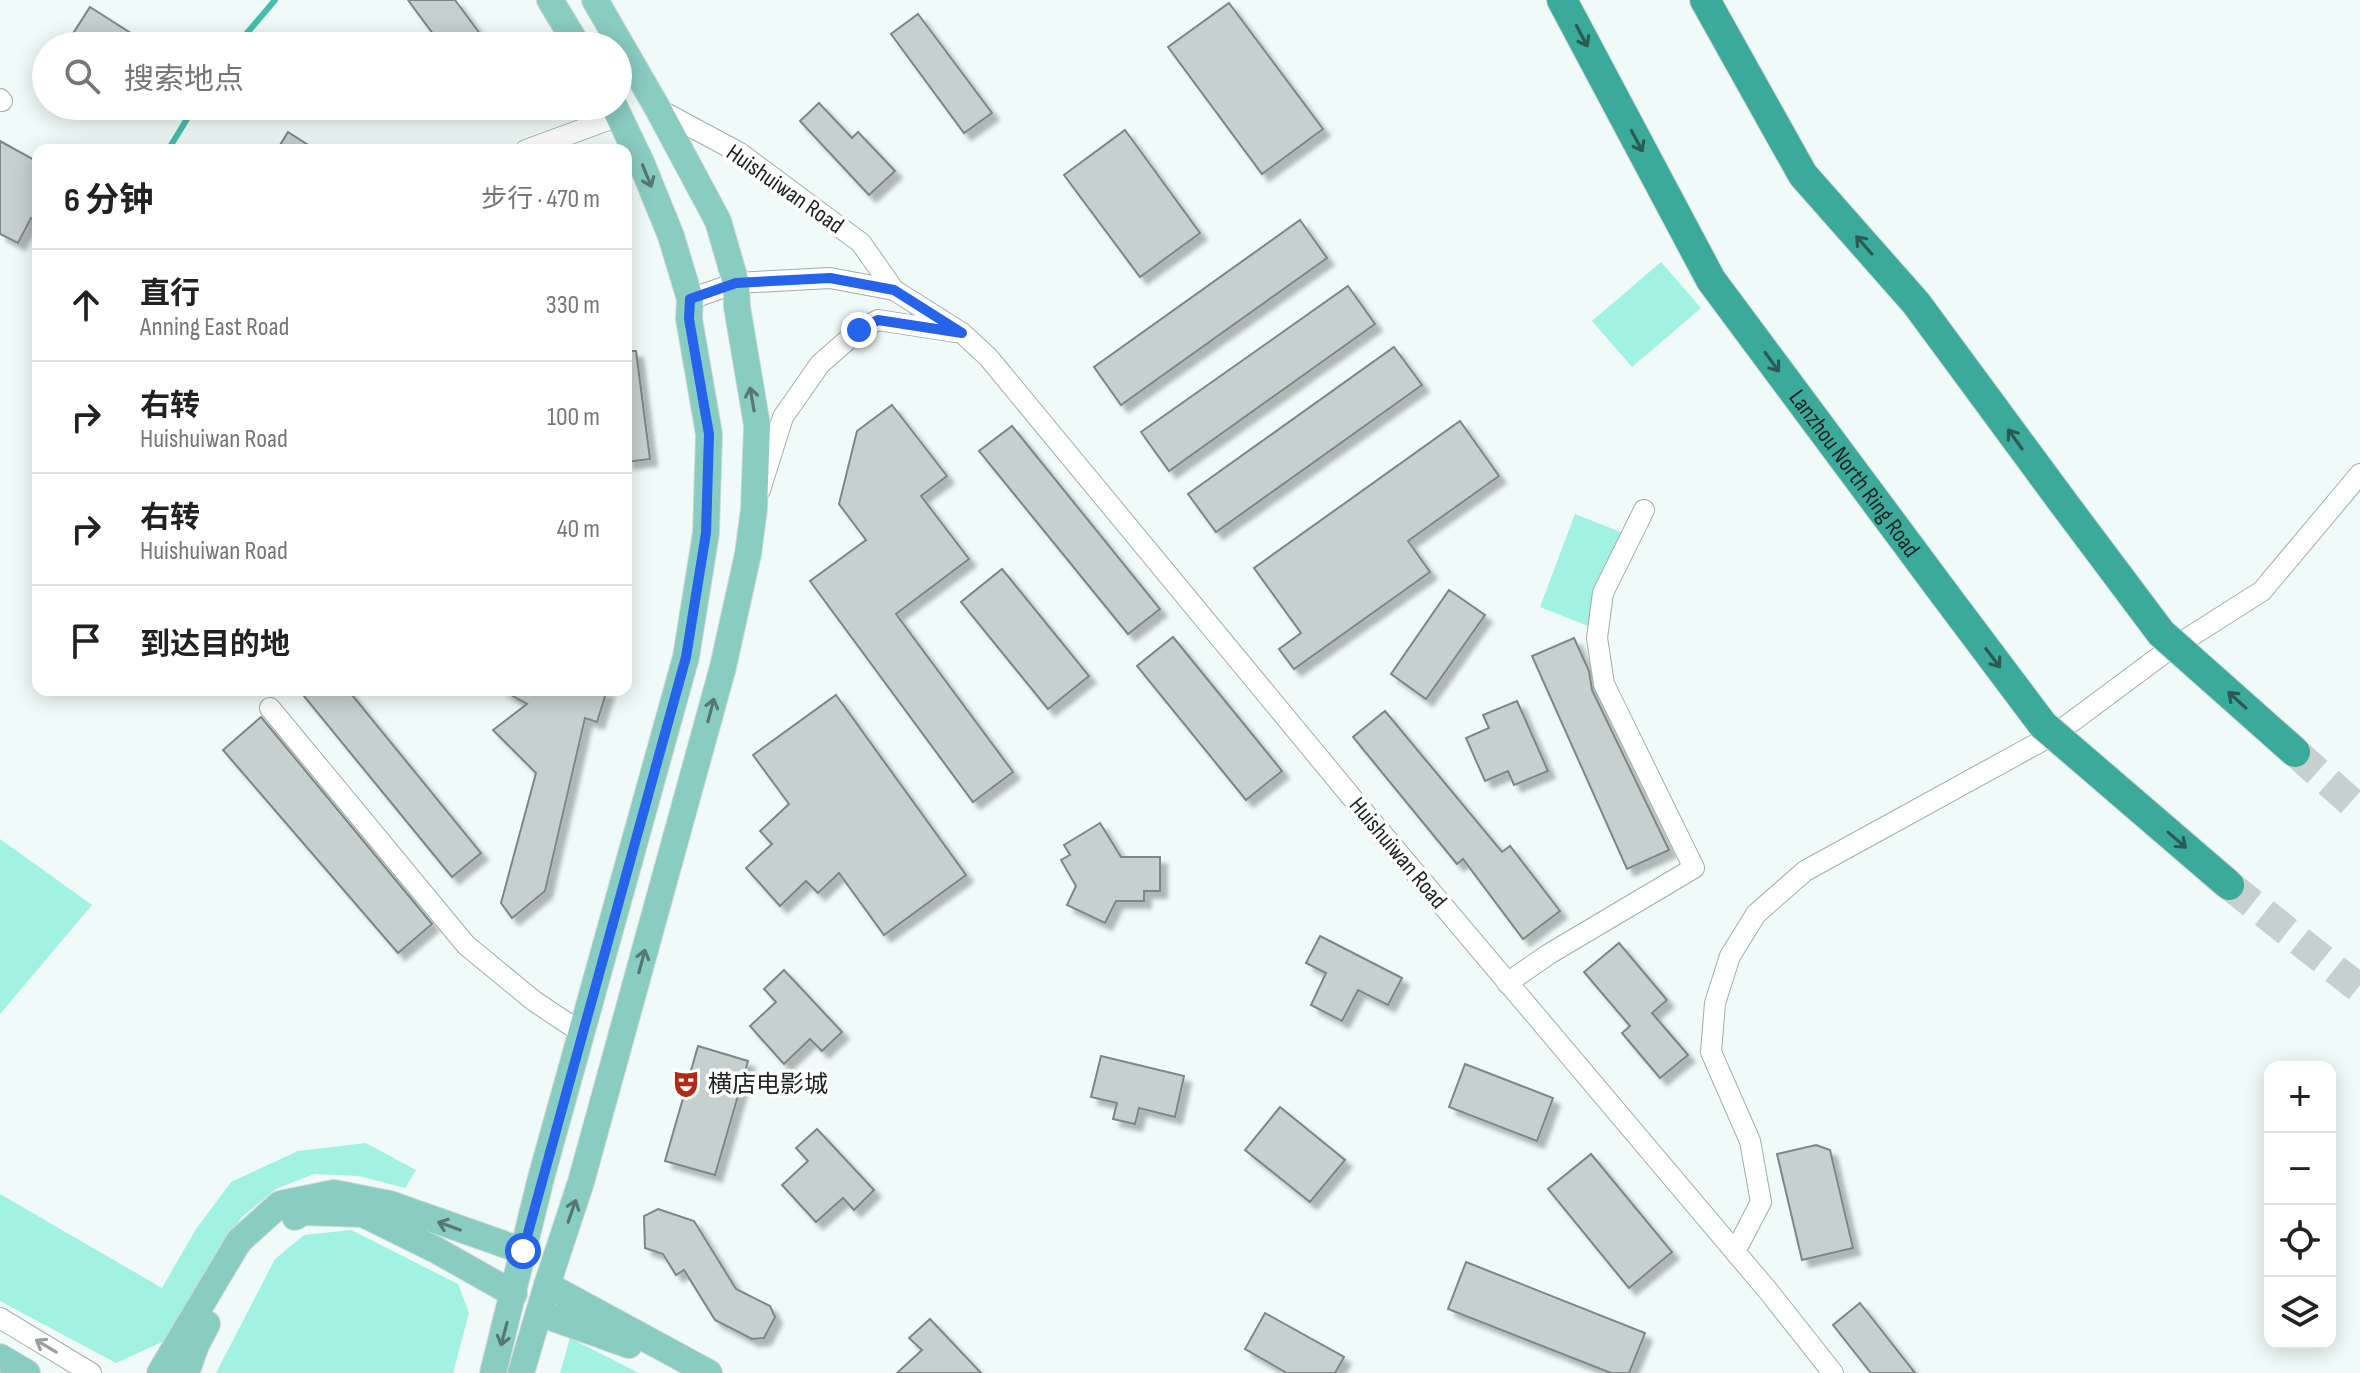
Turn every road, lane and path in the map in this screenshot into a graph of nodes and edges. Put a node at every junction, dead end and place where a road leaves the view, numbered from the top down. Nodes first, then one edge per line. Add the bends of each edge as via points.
1 (550, 0) edge
2 (595, 0) edge
3 (1562, 0) edge
4 (1710, 8) edge
5 (569, 32) edge
6 (613, 32) edge
7 (632, 64) edge
8 (658, 109) junction
9 (595, 120) edge
10 (620, 120) edge
11 (540, 144) edge
12 (631, 144) edge
13 (632, 147) edge
14 (736, 283) junction
15 (894, 290) junction
16 (690, 299) junction
17 (962, 333) junction
18 (2360, 474) edge
19 (754, 509) junction
20 (1644, 510) dead end
21 (270, 708) dead end
22 (2295, 752) tunnel mouth
23 (2229, 885) tunnel mouth
24 (1507, 983) junction
25 (582, 1033) junction
26 (523, 1251) junction
27 (1735, 1252) junction
28 (547, 1285) junction
29 (514, 1294) junction
30 (539, 1313) junction
31 (0, 1318) edge
32 (0, 1357) edge
33 (27, 1373) edge
34 (91, 1373) edge
35 (160, 1373) edge
36 (186, 1373) edge
37 (493, 1373) edge
38 (521, 1373) edge
39 (683, 1373) edge
40 (709, 1373) edge
41 (1833, 1373) edge

1 - 5 main road
2 - 6 main road
3 -> 23 highway, Lanzhou North Ring Road, bridge via 1711,280 1840,456 2043,725
22 -> 4 highway, bridge via 2161,633 1916,303 1803,175
7 - 8 main road
8 - 14 main road via 718,221
8 - 15 street, Huishuiwan Road via 740,153 861,243
9 - 11 street
10 -> 12 main road
13 -> 16 main road via 671,236
14 - 15 street, Huishuiwan Road via 830,278
14 - 16 street, Huishuiwan Road
19 -> 14 main road via 757,425
15 - 17 street, Huishuiwan Road
16 - 25 main road via 709,434 706,533 686,657
17 - 19 street via 878,320 859,330 820,364 783,417
17 - 24 street, Huishuiwan Road via 988,357
18 - 27 street via 2262,591 2163,654 2058,732 1805,871 1756,914 1730,956 1715,1003 1711,1052 1750,1141 1761,1202
28 -> 19 main road via 581,1182 723,667
20 - 24 street via 1603,593 1597,638 1604,684 1694,868
21 - 25 street via 466,945
24 - 27 street, Huishuiwan Road
25 - 26 main road
26 - 29 main road
26 -> 35 main road via 390,1204 334,1193 280,1204 239,1241
27 - 41 street, Huishuiwan Road
28 - 30 main road
28 - 40 main road
29 - 36 main road via 363,1214 303,1212 252,1242
29 -> 37 main road
30 - 38 main road
30 - 39 main road via 620,1341
34 -> 31 street
32 - 33 main road

